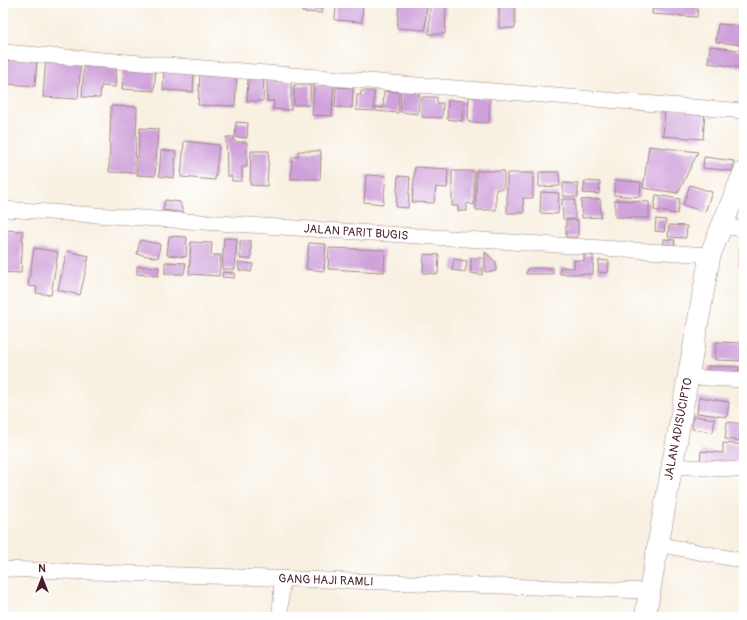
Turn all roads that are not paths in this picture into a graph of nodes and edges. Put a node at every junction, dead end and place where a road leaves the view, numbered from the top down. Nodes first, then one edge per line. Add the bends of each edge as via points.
1 (3, 52) edge
2 (744, 111) edge
3 (744, 172) edge
4 (3, 209) edge
5 (744, 229) edge
6 (715, 241) junction
7 (688, 377) junction
8 (744, 380) edge
9 (672, 466) junction
10 (744, 470) edge
11 (657, 544) junction
12 (744, 561) edge
13 (3, 569) edge
14 (282, 579) junction
15 (649, 591) junction
16 (280, 617) edge
17 (645, 617) edge

1 - 2 street
3 - 6 main road, JALAN ADISUCIPTO
4 - 6 street, JALAN PARIT BUGIS
5 - 6 street, JALAN PARIT BUGIS
6 - 7 main road, JALAN ADISUCIPTO
7 - 8 street
7 - 9 main road, JALAN ADISUCIPTO
9 - 10 street
9 - 11 main road, JALAN ADISUCIPTO
11 - 12 street
11 - 15 main road, JALAN ADISUCIPTO
13 - 14 street, GANG HAJI RAMLI
14 - 15 street, GANG HAJI RAMLI
14 - 16 street
15 - 17 main road, JALAN ADISUCIPTO

